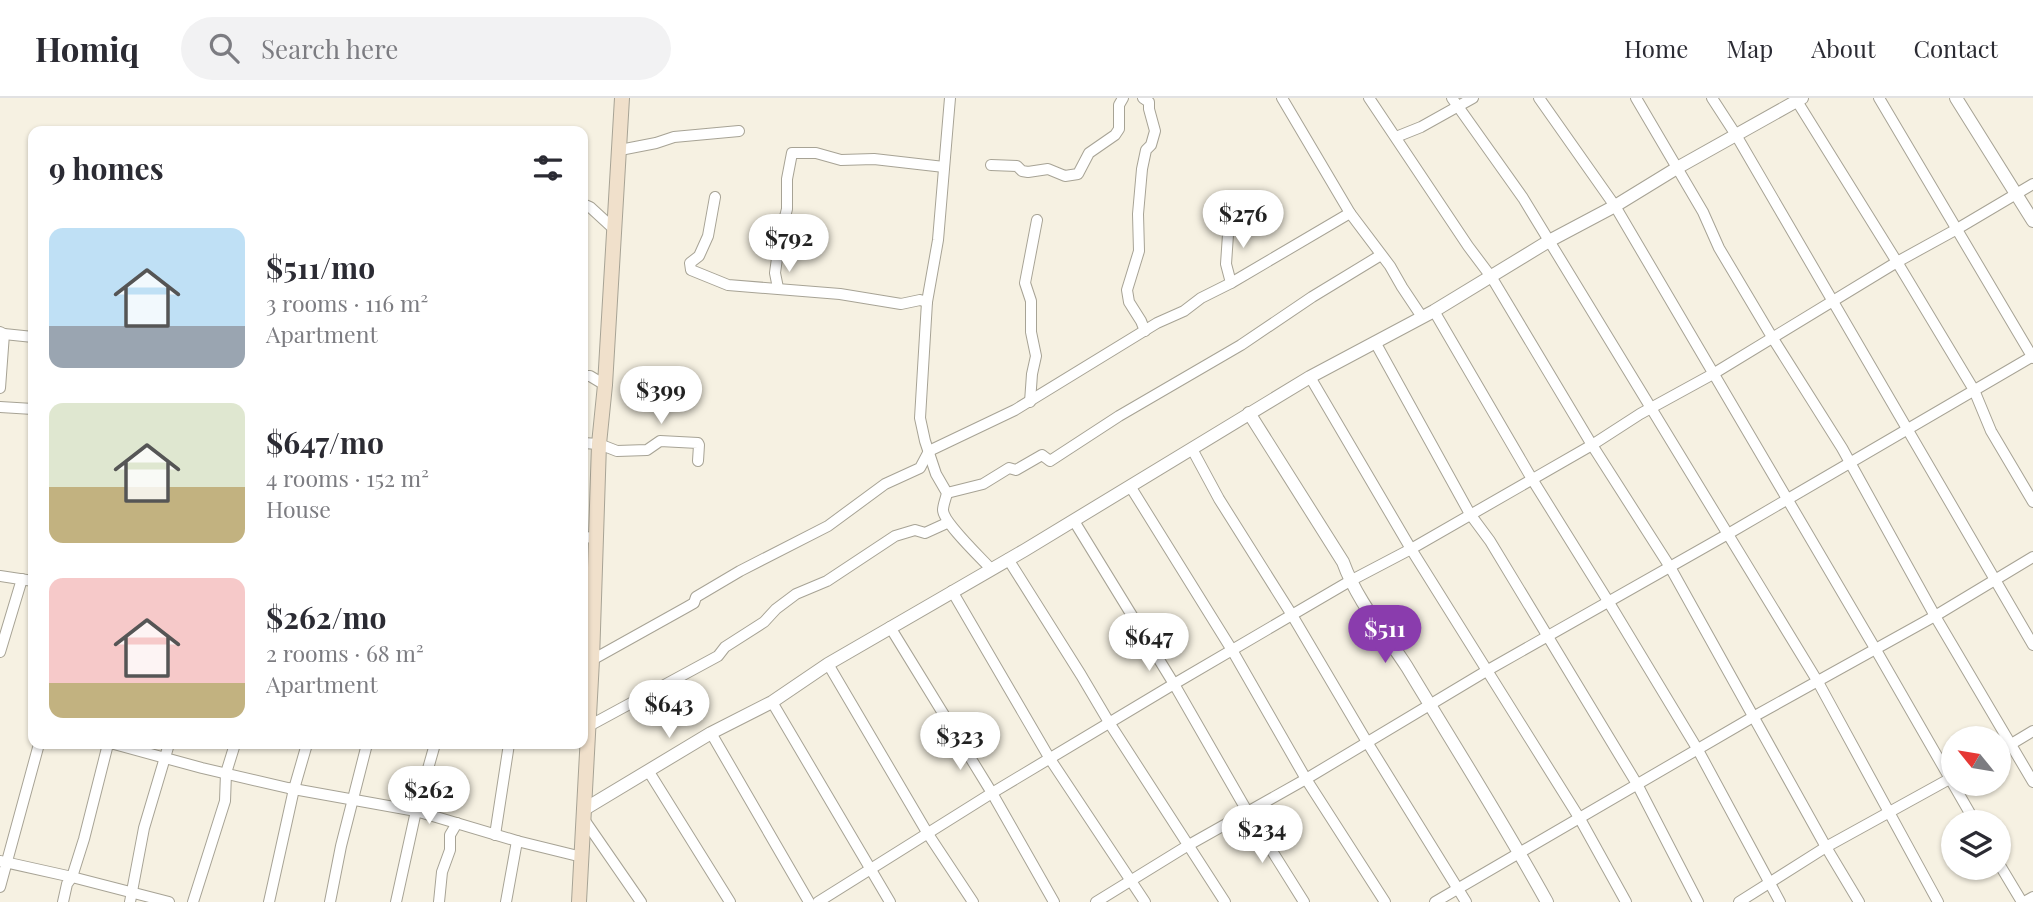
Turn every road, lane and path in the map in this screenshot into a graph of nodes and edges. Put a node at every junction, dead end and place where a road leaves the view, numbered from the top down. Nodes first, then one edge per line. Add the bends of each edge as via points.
1 (622, 98) edge
2 (950, 98) edge
3 (1123, 98) edge
4 (1143, 98) edge
5 (1282, 98) edge
6 (1369, 98) edge
7 (1472, 98) edge
8 (1539, 98) edge
9 (1636, 98) edge
10 (1712, 98) edge
11 (1879, 98) edge
12 (1956, 98) edge
13 (1798, 99) edge
14 (1455, 102) edge
15 (739, 131) dead end
16 (1736, 135) junction
17 (1396, 137) junction
18 (620, 150) junction
19 (991, 165) dead end
20 (944, 167) junction
21 (1678, 168) junction
22 (2033, 184) edge
23 (2017, 195) junction
24 (715, 197) dead end
25 (588, 206) edge
26 (1615, 206) junction
27 (1350, 213) junction
28 (1037, 220) dead end
29 (1229, 220) dead end
30 (2033, 221) edge
31 (1957, 229) junction
32 (615, 230) junction
33 (1549, 241) junction
34 (1381, 255) junction
35 (1897, 262) junction
36 (1492, 278) junction
37 (1231, 283) junction
38 (778, 289) junction
39 (1832, 301) junction
40 (927, 302) junction
41 (1428, 314) junction
42 (1145, 331) junction
43 (2, 333) edge
44 (28, 336) edge
45 (1772, 337) junction
46 (1375, 342) junction
47 (2033, 356) edge
48 (1713, 374) junction
49 (588, 376) edge
50 (1310, 377) junction
51 (605, 385) junction
52 (0, 388) edge
53 (1974, 390) junction
54 (1030, 402) junction
55 (0, 407) edge
56 (1652, 408) junction
57 (28, 409) edge
58 (1249, 413) junction
59 (1907, 429) junction
60 (588, 443) edge
61 (599, 444) junction
62 (1592, 445) junction
63 (1192, 449) junction
64 (929, 451) junction
65 (698, 461) dead end
66 (1850, 463) junction
67 (1532, 479) junction
68 (1130, 486) junction
69 (947, 493) junction
70 (1787, 500) junction
71 (2033, 502) edge
72 (1470, 514) junction
73 (1074, 521) junction
74 (947, 523) junction
75 (1728, 534) junction
76 (589, 537) edge
77 (1411, 548) junction
78 (2033, 557) edge
79 (1008, 559) junction
80 (1670, 567) junction
81 (991, 569) junction
82 (0, 576) edge
83 (27, 580) edge
84 (588, 580) edge
85 (1350, 581) junction
86 (1994, 581) junction
87 (952, 592) junction
88 (1608, 601) junction
89 (1292, 615) junction
90 (1935, 616) junction
91 (890, 627) junction
92 (1547, 636) junction
93 (2033, 645) edge
94 (1232, 650) junction
95 (1876, 650) junction
96 (0, 652) edge
97 (592, 660) junction
98 (828, 664) junction
99 (1488, 670) junction
100 (1818, 682) junction
101 (1174, 684) junction
102 (588, 690) edge
103 (772, 702) junction
104 (1429, 705) junction
105 (1753, 717) junction
106 (1110, 724) junction
107 (588, 726) edge
108 (2033, 730) edge
109 (711, 733) junction
110 (1367, 742) junction
111 (2012, 745) junction
112 (37, 749) edge
113 (107, 749) edge
114 (134, 749) edge
115 (168, 749) edge
116 (233, 749) edge
117 (306, 749) edge
118 (365, 749) edge
119 (434, 749) edge
120 (508, 749) edge
121 (586, 749) edge
122 (1698, 750) junction
123 (166, 757) junction
124 (1050, 759) junction
125 (1941, 761) edge
126 (649, 772) junction
127 (226, 773) junction
128 (1306, 779) junction
129 (2033, 782) edge
130 (1637, 784) junction
131 (1941, 784) edge
132 (294, 789) junction
133 (992, 793) junction
134 (353, 799) junction
135 (416, 811) junction
136 (1247, 811) junction
137 (1890, 812) junction
138 (583, 814) junction
139 (1580, 819) junction
140 (457, 823) junction
141 (928, 834) junction
142 (495, 835) junction
143 (517, 841) junction
144 (1187, 846) junction
145 (1826, 847) junction
146 (1520, 852) junction
147 (582, 857) junction
148 (3, 861) edge
149 (870, 870) junction
150 (72, 877) junction
151 (1131, 879) junction
152 (2009, 880) edge
153 (1769, 883) junction
154 (0, 887) edge
155 (1457, 888) junction
156 (131, 897) edge
157 (2033, 897) edge
158 (63, 902) edge
159 (169, 902) edge
160 (192, 902) edge
161 (269, 902) edge
162 (330, 902) edge
163 (397, 902) edge
164 (439, 902) edge
165 (506, 902) edge
166 (579, 902) edge
167 (641, 902) edge
168 (730, 902) edge
169 (809, 902) edge
170 (818, 902) edge
171 (890, 902) edge
172 (973, 902) edge
173 (1054, 902) edge
174 (1096, 902) edge
175 (1145, 902) edge
176 (1224, 902) edge
177 (1304, 902) edge
178 (1385, 902) edge
179 (1436, 902) edge
180 (1466, 902) edge
181 (1547, 902) edge
182 (1626, 902) edge
183 (1698, 902) edge
184 (1739, 902) edge
185 (1780, 902) edge
186 (1859, 902) edge
187 (1938, 902) edge
188 (2023, 902) edge

1 - 18 main road
2 - 20 street
3 - 19 street via 1119,129 1089,153 1078,174
4 - 42 street via 1149,102 1155,131 1142,169 1139,251 1127,290
5 - 27 street
6 - 17 street
7 - 14 street
8 - 26 street
9 - 21 street
10 - 16 street
11 - 31 street
12 - 23 street
13 - 16 street
13 - 35 street
14 - 17 street via 1422,127
14 - 33 street
15 - 18 street via 674,137
16 - 21 street
16 - 39 street
17 - 36 street
18 - 32 main road
20 - 38 street via 792,153 775,273
20 - 40 street
21 - 26 street
21 - 45 street
22 - 23 street
23 - 30 street
23 - 31 street
24 - 38 street via 708,236 699,256 690,263 691,270 728,285
25 - 32 street
26 - 33 street
26 - 48 street
27 - 34 street
27 - 37 street
28 - 54 street via 1026,283 1036,356
29 - 37 street via 1226,264
31 - 35 street
31 - 47 street
32 - 51 main road
33 - 36 street
33 - 56 street
34 - 41 street via 1402,287
34 - 69 street via 1050,461 1042,455 983,484
35 - 39 street
35 - 53 street
36 - 41 street
36 - 62 street
37 - 42 street
38 - 40 street via 901,304
39 - 45 street
39 - 59 street
40 - 64 street via 920,418
41 - 46 street
41 - 67 street
42 - 54 street
43 - 44 street
43 - 52 street
45 - 48 street
45 - 66 street
46 - 50 street
46 - 72 street
47 - 53 street
48 - 56 street
48 - 70 street
49 - 51 street
50 - 58 street
50 - 77 street
51 - 61 main road
53 - 59 street
53 - 71 street via 1991,431
54 - 64 street
55 - 57 street
56 - 62 street
56 - 75 street
58 - 63 street
58 - 85 street via 1343,562
59 - 66 street
59 - 86 street
60 - 61 street
61 - 65 street via 617,451 647,450 660,441 698,443
61 - 76 main road
62 - 67 street
62 - 80 street
63 - 68 street
63 - 89 street
64 - 69 street
64 - 97 street via 920,468 885,484 828,526 740,571 696,597 694,603
66 - 70 street
66 - 90 street
67 - 72 street
67 - 88 street
68 - 73 street
68 - 94 street
69 - 74 street via 943,510
70 - 75 street
70 - 95 street
72 - 77 street
72 - 92 street
73 - 79 street
73 - 101 street
74 - 81 street
74 - 107 street via 925,533 915,530 895,536 827,581 796,594 718,656
75 - 80 street
75 - 100 street
76 - 84 main road
77 - 85 street
77 - 99 street
78 - 86 street
79 - 81 street
79 - 106 street
80 - 88 street
80 - 105 street
81 - 87 street
82 - 83 street
83 - 96 street
84 - 97 main road
85 - 89 street
85 - 104 street
86 - 90 street
86 - 93 street
87 - 91 street
87 - 124 street
88 - 92 street
88 - 122 street
89 - 94 street
89 - 110 street
90 - 95 street
90 - 111 street
91 - 98 street
91 - 133 street
92 - 99 street
92 - 130 street
94 - 101 street
94 - 128 street
95 - 100 street
95 - 125 street
97 - 102 main road
98 - 103 street
98 - 141 street
99 - 104 street
99 - 139 street
100 - 105 street
100 - 137 street
101 - 106 street
101 - 136 street
103 - 109 street
103 - 149 street
104 - 110 street
104 - 146 street
105 - 122 street
105 - 145 street
106 - 124 street
106 - 144 street
108 - 111 street
109 - 126 street
109 - 169 street
110 - 128 street
110 - 155 street
111 - 129 street
112 - 148 street
113 - 150 street
114 - 123 street
115 - 123 street
116 - 127 street
117 - 132 street
118 - 134 street
119 - 135 street
120 - 142 street
121 - 138 main road
122 - 130 street
122 - 153 street
123 - 127 street
123 - 156 street via 144,828
124 - 133 street
124 - 151 street
126 - 138 street
126 - 168 street
127 - 132 street
127 - 160 street via 225,802
128 - 136 street
128 - 178 street
130 - 139 street
130 - 183 street
131 - 137 street
132 - 134 street
132 - 161 street
133 - 141 street
133 - 173 street
134 - 135 street
134 - 162 street
135 - 140 street
135 - 163 street
136 - 144 street
136 - 177 street
137 - 145 street
137 - 187 street
138 - 147 main road
138 - 167 street
139 - 146 street
139 - 182 street
140 - 142 street
140 - 164 street via 450,835
141 - 149 street
141 - 172 street
142 - 143 street
143 - 147 street
143 - 165 street
144 - 151 street
144 - 176 street
145 - 153 street
145 - 186 street
146 - 155 street
146 - 181 street
147 - 166 main road
148 - 150 street
148 - 154 street
149 - 170 street
149 - 171 street
150 - 156 street
150 - 158 street
151 - 174 street
151 - 175 street
152 - 188 street
153 - 184 street
153 - 185 street
155 - 179 street
155 - 180 street
156 - 159 street
157 - 188 street

